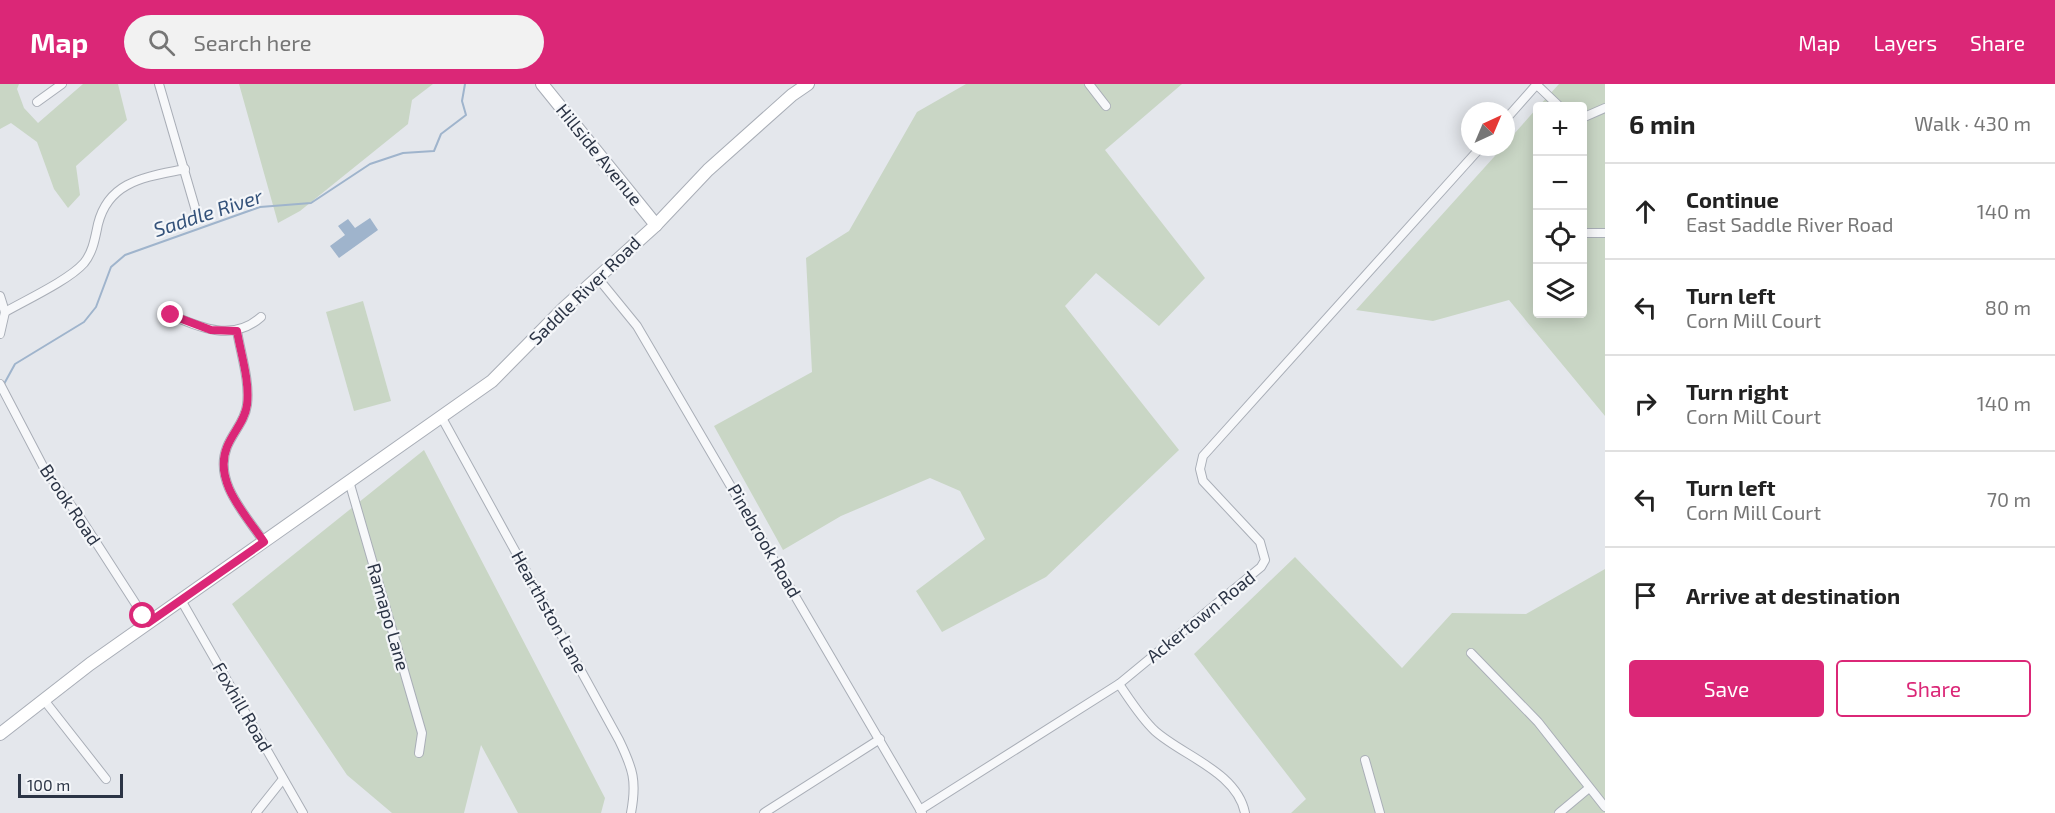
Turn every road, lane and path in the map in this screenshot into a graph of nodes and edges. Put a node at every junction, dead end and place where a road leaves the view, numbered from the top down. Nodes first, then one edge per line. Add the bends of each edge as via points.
1 (63, 84) edge
2 (159, 84) edge
3 (542, 84) edge
4 (808, 84) edge
5 (1089, 84) edge
6 (1537, 85) edge
7 (37, 102) dead end
8 (1555, 102) edge
9 (1106, 106) dead end
10 (1605, 108) edge
11 (1515, 109) edge
12 (1587, 116) edge
13 (1473, 156) edge
14 (185, 170) junction
15 (196, 212) dead end
16 (656, 225) junction
17 (1587, 233) edge
18 (1605, 233) edge
19 (597, 277) junction
20 (0, 296) edge
21 (5, 312) junction
22 (171, 315) dead end
23 (261, 317) dead end
24 (237, 331) junction
25 (0, 334) edge
26 (2, 388) edge
27 (442, 417) junction
28 (349, 482) junction
29 (264, 542) junction
30 (181, 600) junction
31 (148, 623) junction
32 (1471, 652) dead end
33 (1119, 684) junction
34 (44, 700) junction
35 (0, 734) edge
36 (880, 739) junction
37 (419, 753) dead end
38 (1365, 760) dead end
39 (283, 778) junction
40 (106, 779) dead end
41 (1588, 788) junction
42 (1605, 807) edge
43 (921, 812) edge
44 (256, 813) edge
45 (303, 813) edge
46 (631, 813) edge
47 (764, 813) edge
48 (1245, 813) edge
49 (1380, 813) edge
50 (1559, 813) edge

1 - 7 street
2 - 14 street
3 - 16 main road, Hillside Avenue
4 - 16 main road, Saddle River Road via 708,170
5 - 9 street
6 - 8 street
6 - 11 street
10 - 12 street
13 - 33 street, Ackertown Road via 1203,456 1203,481 1260,542 1265,560 1248,579
14 - 15 street
14 - 21 street via 141,178 117,190 105,205 92,248 83,263
16 - 19 main road, Saddle River Road
17 - 18 street
19 - 27 main road, Saddle River Road via 492,381
19 - 36 street, Pinebrook Road via 637,326
20 - 21 street
21 - 25 street
22 - 24 street via 211,330
23 - 24 street
24 - 29 street via 247,404 226,452 224,471 228,488
26 - 31 street, Brook Road via 45,470
27 - 28 main road, Saddle River Road
27 - 46 street, Hearthston Lane via 619,740 634,773 636,788
28 - 29 main road, Saddle River Road
28 - 37 street, Ramapo Lane via 422,733
29 - 30 main road, Saddle River Road
30 - 31 main road, Saddle River Road
30 - 39 street, Foxhill Road
31 - 34 main road, Saddle River Road
32 - 41 street via 1538,722
33 - 43 street, Ackertown Road
33 - 48 street via 1149,725 1235,789
34 - 35 main road, Saddle River Road
34 - 40 street
36 - 43 street, Pinebrook Road
36 - 47 street
38 - 49 street
39 - 44 street
39 - 45 street, Foxhill Road
41 - 42 street
41 - 50 street

